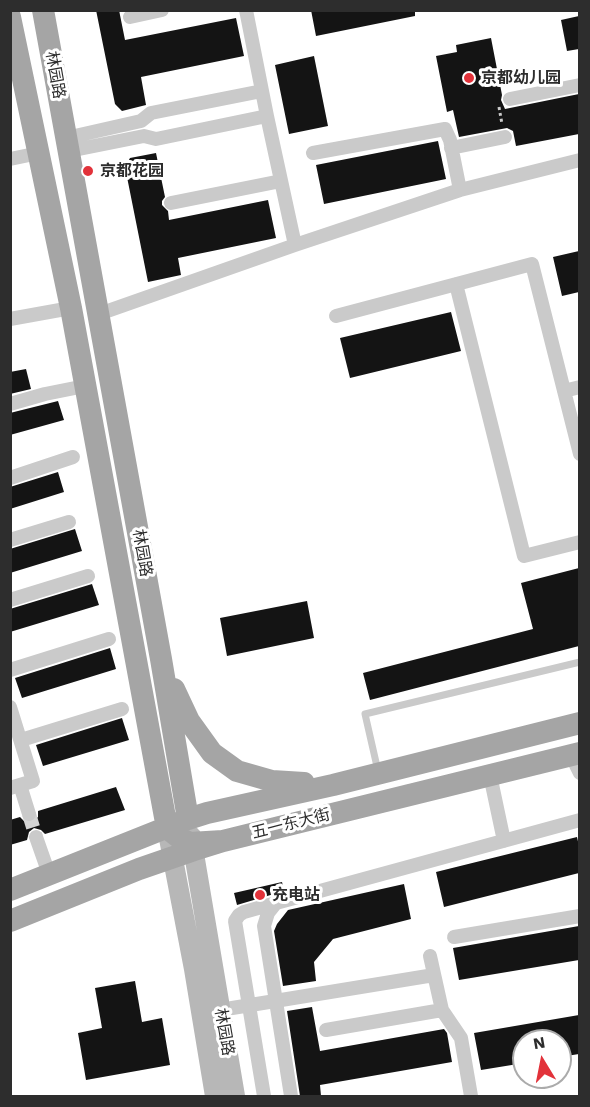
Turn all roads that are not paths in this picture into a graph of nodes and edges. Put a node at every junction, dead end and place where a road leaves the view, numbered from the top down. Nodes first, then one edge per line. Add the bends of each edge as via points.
1 (43, 10) edge
2 (162, 10) edge
3 (246, 10) edge
4 (10, 17) edge
5 (130, 17) dead end
6 (579, 85) edge
7 (262, 91) junction
8 (510, 99) road end
9 (267, 116) junction
10 (505, 137) road end
11 (67, 145) junction
12 (451, 148) junction
13 (39, 153) junction
14 (313, 153) dead end
15 (10, 159) edge
16 (579, 160) edge
17 (281, 181) junction
18 (460, 190) junction
19 (171, 203) dead end
20 (295, 245) junction
21 (456, 284) junction
22 (71, 308) junction
23 (99, 314) junction
24 (336, 316) dead end
25 (10, 319) edge
26 (85, 386) junction
27 (579, 387) edge
28 (564, 391) junction
29 (10, 404) edge
30 (579, 454) edge
31 (73, 458) dead end
32 (10, 478) edge
33 (69, 522) dead end
34 (10, 540) edge
35 (579, 542) edge
36 (88, 576) dead end
37 (10, 600) edge
38 (109, 639) dead end
39 (161, 659) junction
40 (579, 662) edge
41 (10, 670) edge
42 (10, 707) edge
43 (122, 709) dead end
44 (579, 723) edge
45 (21, 740) junction
46 (577, 760) edge
47 (379, 773) junction
48 (490, 775) junction
49 (333, 785) junction
50 (16, 794) edge
51 (28, 814) tunnel mouth
52 (188, 819) junction
53 (579, 820) edge
54 (167, 828) junction
55 (36, 837) tunnel mouth
56 (504, 841) junction
57 (186, 850) junction
58 (49, 874) junction
59 (10, 890) edge
60 (276, 903) junction
61 (579, 916) edge
62 (10, 921) edge
63 (454, 937) dead end
64 (430, 956) dead end
65 (434, 975) junction
66 (276, 1001) junction
67 (249, 1006) junction
68 (220, 1010) junction
69 (442, 1010) junction
70 (326, 1030) dead end
71 (215, 1096) edge
72 (235, 1096) edge
73 (264, 1096) edge
74 (291, 1096) edge
75 (471, 1096) edge

1 - 11 main road, 林园路
2 - 5 street
3 - 7 street
4 - 13 main road, 林园路
6 - 8 street
7 - 9 street
7 - 11 street via 151,113 141,121
9 - 11 street via 156,139 144,136
9 - 17 street
10 - 12 street
11 - 23 main road, 林园路
12 - 14 street via 445,129
12 - 18 street
13 - 15 street
13 - 22 main road, 林园路
16 - 18 street
17 - 19 street
17 - 20 street
18 - 20 street
20 - 23 street
21 - 24 street
21 - 28 street via 532,264
21 - 35 street via 524,556
22 - 25 street
22 - 26 main road, 林园路
23 - 39 main road, 林园路
26 - 29 street
26 - 54 main road, 林园路
27 - 28 street
28 - 30 street
31 - 32 street
33 - 34 street
36 - 37 street
38 - 41 street
39 - 49 main road via 189,721 212,753 237,771 272,781
39 - 52 main road, 林园路
40 - 47 lane via 365,714
42 - 45 street
43 - 45 street
44 - 47 main road, 五一东大街
45 - 50 street via 33,781
46 - 48 main road, 五一东大街
47 - 49 main road, 五一东大街
48 - 56 street
48 - 57 main road, 五一东大街
49 - 52 main road, 五一东大街
50 - 51 street
52 - 54 main road, 五一东大街
52 - 57 main road, 林园路
53 - 56 street
54 - 57 main road via 181,839
54 - 58 main road, 五一东大街
55 - 58 street
56 - 60 street
57 - 62 main road, 五一东大街
57 - 68 main road, 林园路
57 - 71 main road, 林园路 via 194,969
58 - 59 main road, 五一东大街
60 - 66 street via 264,926
60 - 67 street via 243,912 235,921
61 - 63 street
64 - 65 street
65 - 66 street
65 - 69 street
66 - 67 street
66 - 74 street
67 - 68 street
67 - 73 street
68 - 72 main road, 林园路
69 - 70 street
69 - 75 street via 461,1038

